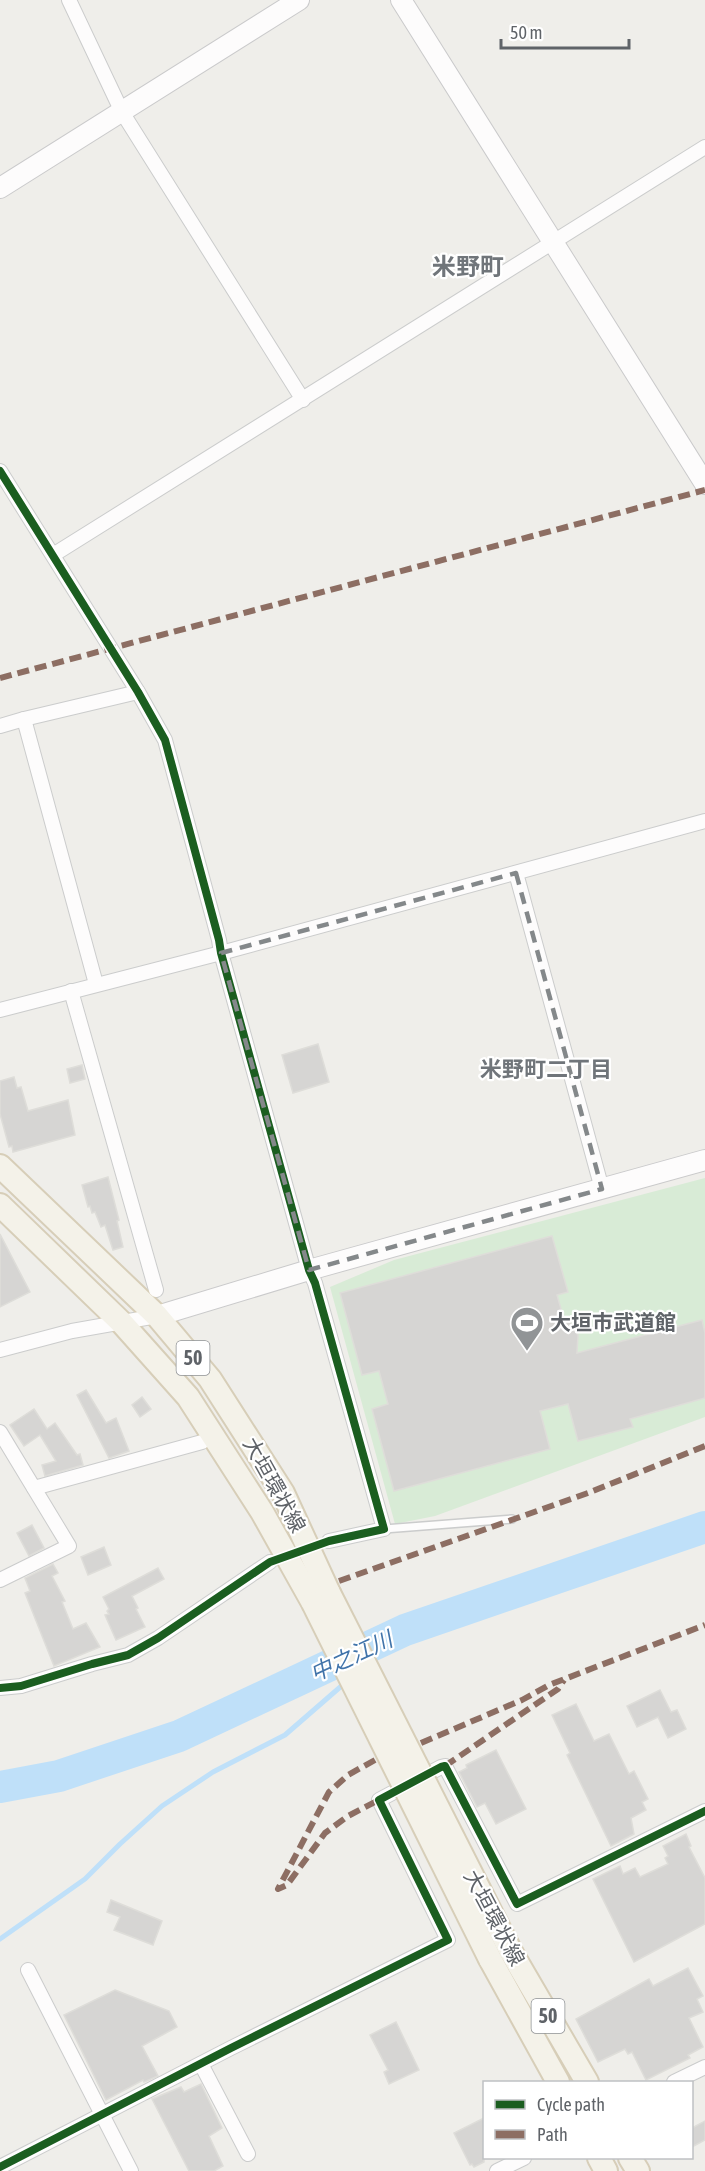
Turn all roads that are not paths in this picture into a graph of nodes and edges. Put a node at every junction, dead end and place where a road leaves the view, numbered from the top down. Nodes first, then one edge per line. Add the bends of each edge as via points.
1 (69, 0) edge
2 (299, 0) edge
3 (401, 0) edge
4 (122, 112) junction
5 (705, 147) edge
6 (0, 188) edge
7 (552, 242) junction
8 (303, 400) junction
9 (0, 471) edge
10 (705, 484) edge
11 (53, 555) junction
12 (136, 690) junction
13 (24, 719) junction
14 (0, 726) edge
15 (705, 821) edge
16 (516, 873) junction
17 (221, 953) junction
18 (96, 984) junction
19 (71, 991) junction
20 (0, 1010) edge
21 (705, 1160) edge
22 (0, 1166) edge
23 (602, 1189) junction
24 (0, 1204) edge
25 (309, 1270) junction
26 (156, 1290) dead end
27 (157, 1316) junction
28 (122, 1323) junction
29 (0, 1350) edge
30 (0, 1432) edge
31 (202, 1442) dead end
32 (34, 1488) junction
33 (512, 1519) dead end
34 (384, 1529) junction
35 (329, 1541) dead end
36 (270, 1562) dead end
37 (0, 1580) edge
38 (321, 1598) junction
39 (0, 1688) edge
40 (705, 1811) edge
41 (500, 1954) junction
42 (28, 1970) dead end
43 (201, 2064) junction
44 (705, 2067) edge
45 (558, 2081) edge
46 (586, 2081) edge
47 (676, 2081) edge
48 (103, 2115) junction
49 (248, 2154) dead end
50 (520, 2159) edge
51 (0, 2167) edge
52 (131, 2171) edge
53 (497, 2171) edge

1 - 4 street
2 - 4 street
3 - 7 street
4 - 6 street
4 - 8 street
5 - 7 street
7 - 8 street
7 - 10 street
8 - 11 street
9 - 11 street
11 - 12 street
12 - 13 street
12 - 17 street via 165,740
13 - 14 street
13 - 18 street
15 - 16 street
16 - 17 street
16 - 23 street
17 - 18 street
17 - 25 street
18 - 19 street
19 - 20 street
19 - 26 street
21 - 23 street
22 - 27 main road, 大垣環状線 / 50
23 - 25 street
24 - 28 main road, 大垣環状線 / 50
25 - 27 street
25 - 34 street
27 - 28 street
27 - 38 main road, 大垣環状線 / 50 via 210,1379 283,1493
28 - 29 street
28 - 38 main road, 大垣環状線 / 50 via 188,1397
30 - 32 street
31 - 32 street
32 - 37 street via 69,1546
33 - 34 lane
34 - 35 street
36 - 39 street via 128,1655 21,1686
38 - 41 main road, 大垣環状線 / 50, bridge
40 - 43 street via 517,1904 445,1766 441,1767 379,1800 448,1940
41 - 45 main road, 大垣環状線 / 50
41 - 46 main road, 大垣環状線 / 50
42 - 48 street
43 - 48 street
43 - 49 street
44 - 47 street
48 - 51 street
48 - 52 street
50 - 53 street

